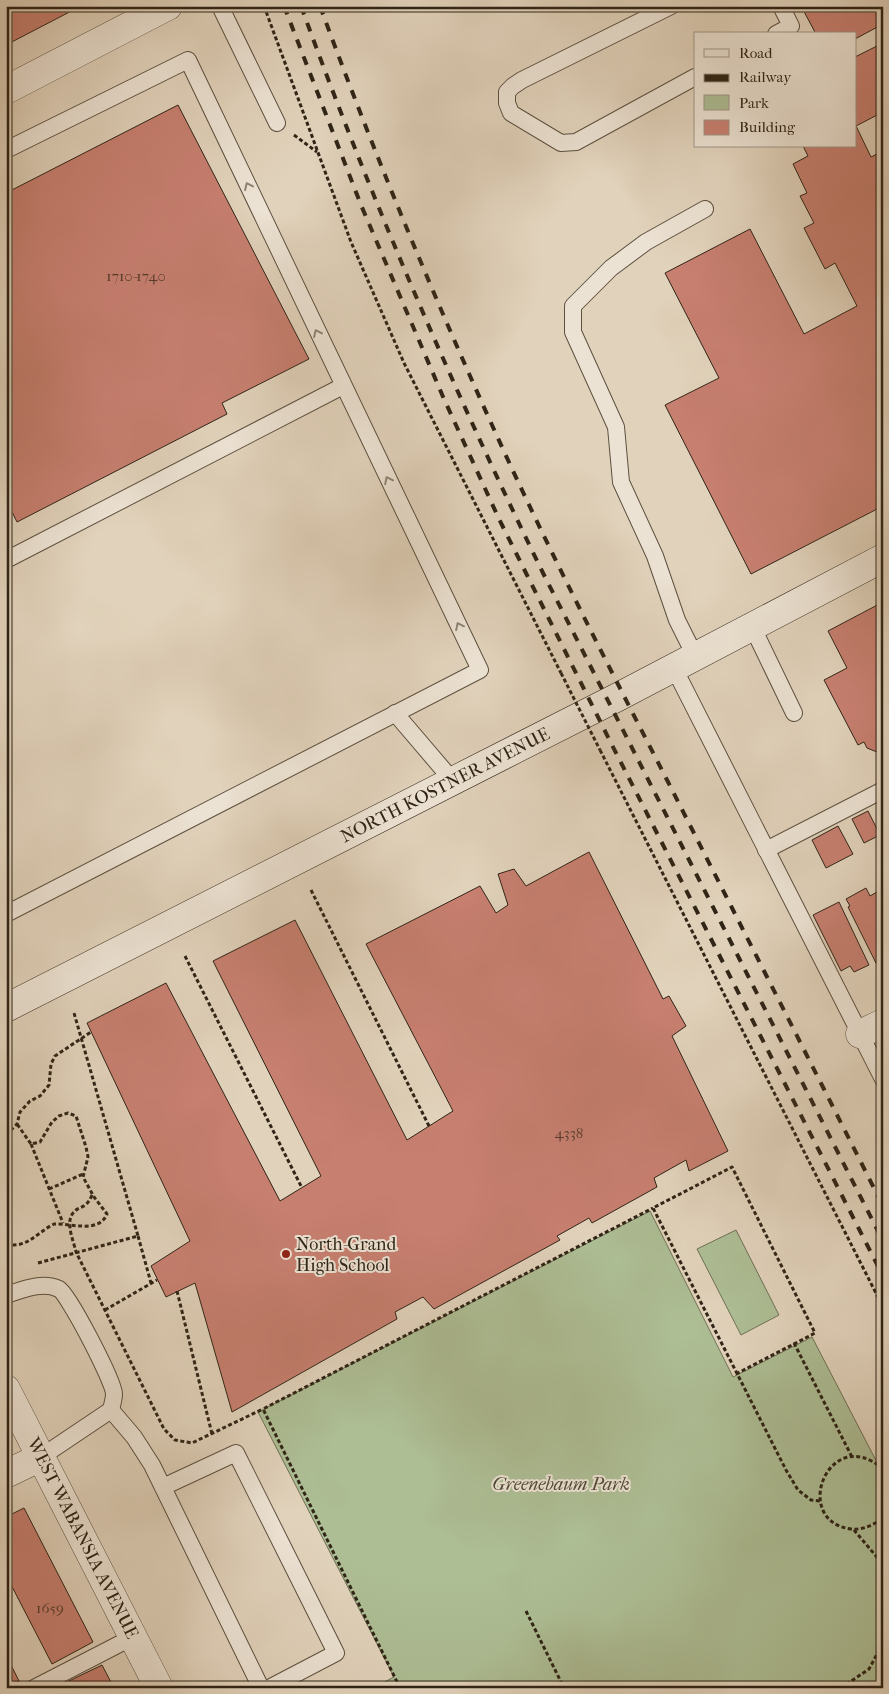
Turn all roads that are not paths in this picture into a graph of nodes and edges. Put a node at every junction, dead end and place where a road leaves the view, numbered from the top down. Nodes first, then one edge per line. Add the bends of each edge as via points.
1 (168, 6) edge
2 (220, 6) edge
3 (672, 6) edge
4 (781, 6) edge
5 (780, 32) edge
6 (694, 78) edge
7 (6, 90) edge
8 (277, 123) road end
9 (6, 150) edge
10 (705, 209) dead end
11 (343, 386) junction
12 (883, 558) edge
13 (6, 560) edge
14 (752, 626) junction
15 (684, 662) junction
16 (395, 713) junction
17 (794, 713) dead end
18 (453, 781) junction
19 (883, 790) edge
20 (766, 850) junction
21 (6, 914) edge
22 (7, 1005) edge
23 (871, 1028) edge
24 (883, 1079) edge
25 (6, 1295) edge
26 (6, 1389) edge
27 (111, 1410) junction
28 (41, 1457) junction
29 (6, 1474) edge
30 (163, 1487) junction
31 (133, 1637) junction
32 (34, 1688) edge
33 (159, 1688) edge
34 (261, 1688) edge
35 (269, 1688) edge

1 - 7 street
2 - 8 lane
3 - 6 lane via 517,83 507,92 507,103 511,113 561,143 576,142
4 - 5 lane via 791,26
11 -> 9 lane via 188,60
10 - 15 lane via 646,242 611,268 573,306 573,332 616,427 621,482 655,556 677,620
11 - 13 lane
16 -> 11 lane via 480,670
12 - 14 street, NORTH KOSTNER AVENUE
14 - 15 street, NORTH KOSTNER AVENUE
14 - 17 lane
15 - 18 street, NORTH KOSTNER AVENUE
15 - 20 lane
16 - 18 lane
16 - 21 lane
18 - 22 street, NORTH KOSTNER AVENUE
19 - 20 lane
20 - 23 lane
23 - 24 lane
25 - 27 lane via 42,1285 60,1290 76,1313 114,1393
26 - 28 street, WEST WABANSIA AVENUE
27 - 28 lane
27 - 30 lane via 138,1444
28 - 29 street
28 - 31 street, WEST WABANSIA AVENUE
30 - 34 lane
30 - 35 lane via 236,1453 336,1653
31 - 32 lane
31 - 33 street, WEST WABANSIA AVENUE

